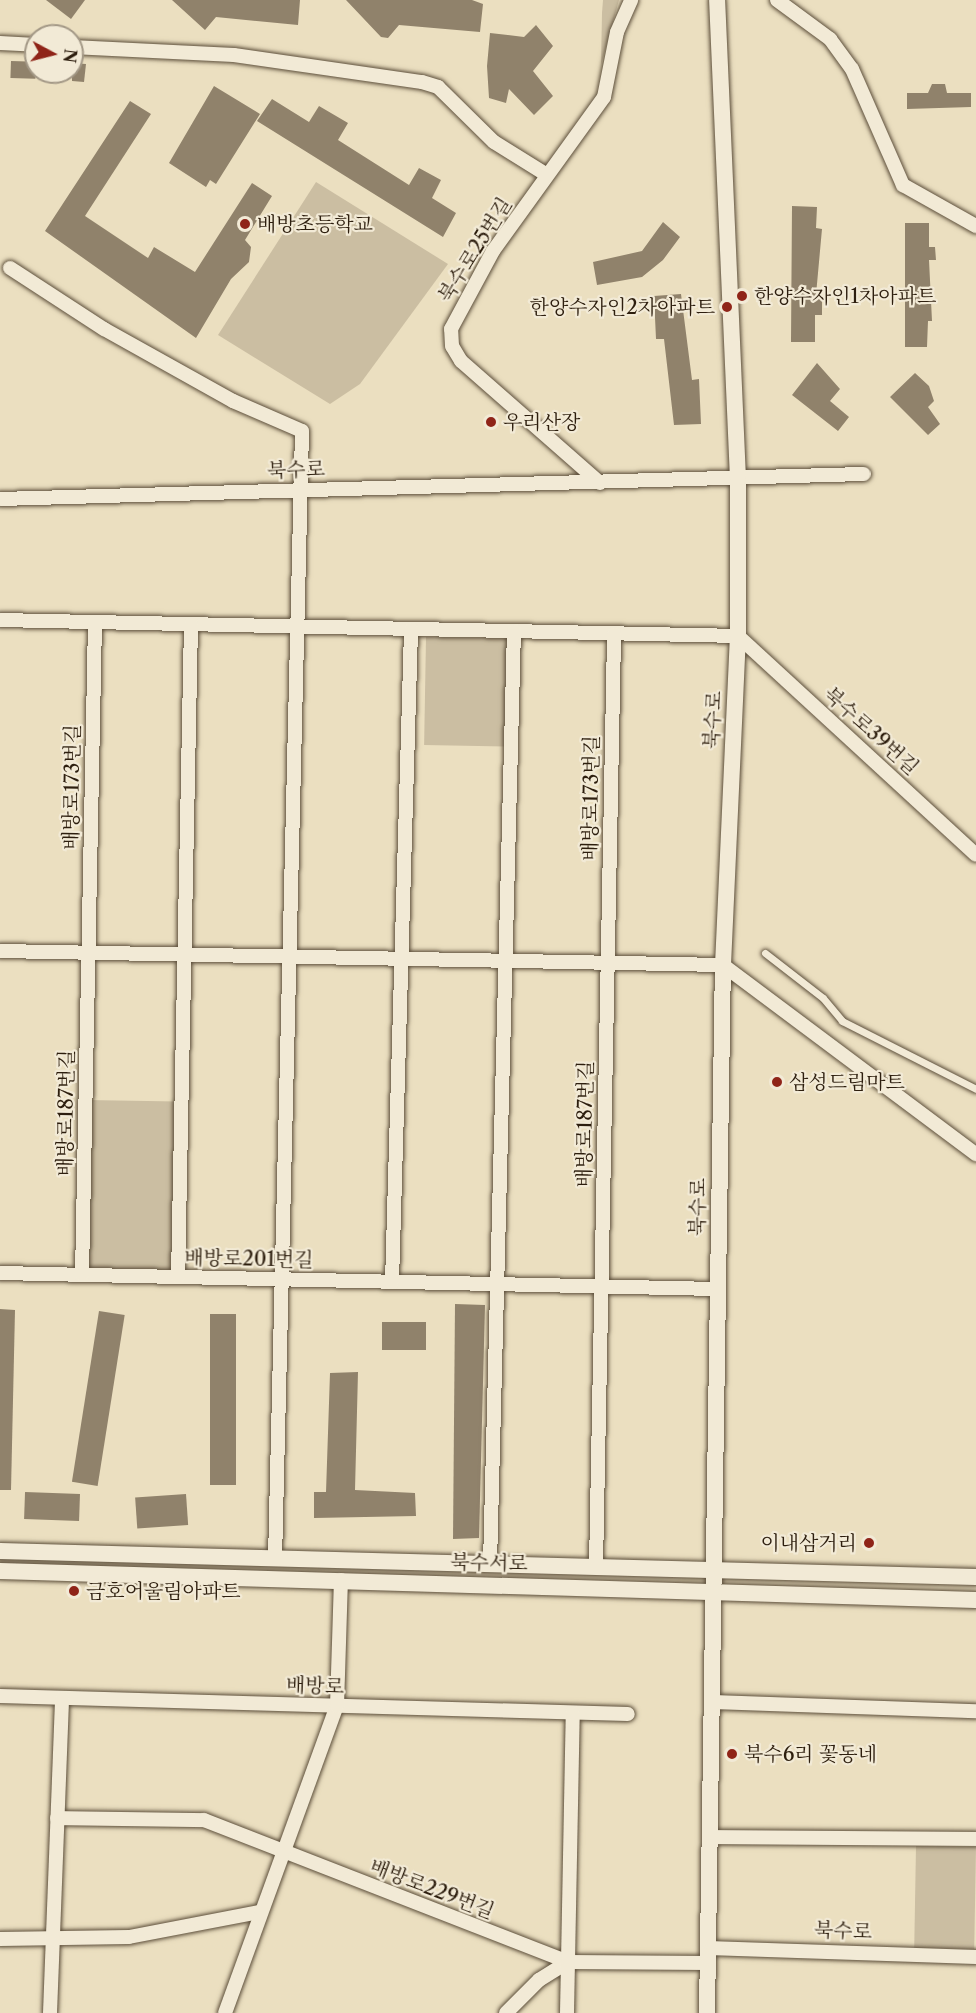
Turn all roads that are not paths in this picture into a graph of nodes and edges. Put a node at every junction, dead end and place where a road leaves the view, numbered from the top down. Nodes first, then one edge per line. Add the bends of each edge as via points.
1 (631, 0) edge
2 (717, 0) edge
3 (777, 0) edge
4 (0, 43) edge
5 (24, 44) edge
6 (84, 48) edge
7 (547, 175) junction
8 (976, 226) edge
9 (10, 268) dead end
10 (864, 474) dead end
11 (738, 479) junction
12 (600, 483) junction
13 (301, 491) junction
14 (0, 499) edge
15 (0, 620) edge
16 (95, 622) junction
17 (191, 624) junction
18 (297, 626) junction
19 (411, 629) junction
20 (514, 631) junction
21 (614, 634) junction
22 (738, 636) junction
23 (976, 855) edge
24 (0, 951) edge
25 (89, 953) junction
26 (765, 953) dead end
27 (184, 954) junction
28 (289, 957) junction
29 (401, 959) junction
30 (506, 961) junction
31 (608, 963) junction
32 (723, 965) junction
33 (976, 1089) edge
34 (976, 1154) edge
35 (0, 1273) edge
36 (82, 1275) junction
37 (178, 1277) junction
38 (282, 1279) junction
39 (392, 1282) junction
40 (497, 1284) junction
41 (601, 1287) junction
42 (718, 1289) junction
43 (0, 1551) edge
44 (275, 1558) junction
45 (490, 1564) junction
46 (596, 1566) junction
47 (715, 1570) junction
48 (0, 1571) edge
49 (976, 1577) edge
50 (341, 1580) junction
51 (715, 1589) junction
52 (976, 1600) edge
53 (0, 1696) edge
54 (62, 1698) junction
55 (713, 1701) junction
56 (337, 1706) junction
57 (976, 1711) edge
58 (573, 1713) junction
59 (628, 1714) dead end
60 (57, 1818) junction
61 (710, 1837) junction
62 (976, 1839) edge
63 (282, 1851) junction
64 (260, 1912) junction
65 (0, 1939) edge
66 (53, 1940) junction
67 (708, 1955) junction
68 (976, 1957) edge
69 (568, 1962) junction
70 (50, 2013) edge
71 (225, 2013) edge
72 (506, 2013) edge
73 (567, 2013) edge
74 (707, 2013) edge

1 - 7 street, 북수로25번길 via 617,32 604,97
2 - 11 street
3 - 8 street via 830,39 852,69 903,185
4 - 5 street
6 - 7 street via 234,55 422,82 438,87 494,142
7 - 12 street, 북수로25번길 via 458,310 452,346 461,362
9 - 13 street via 124,340 233,401 302,431
10 - 11 street
11 - 12 street, 북수로
11 - 22 street, 북수로
12 - 13 street, 북수로
13 - 14 street, 북수로
13 - 18 street
15 - 16 street
16 - 17 street
16 - 25 street, 배방로173번길
17 - 18 street
17 - 27 street
18 - 19 street
18 - 28 street
19 - 20 street
19 - 29 street
20 - 21 street
20 - 30 street
21 - 22 street
21 - 31 street, 배방로173번길
22 - 23 street, 북수로39번길
22 - 32 street, 북수로
24 - 25 street
25 - 27 street
25 - 36 street, 배방로187번길
26 - 33 lane via 823,998 842,1022
27 - 28 street
27 - 37 street
28 - 29 street
28 - 38 street
29 - 30 street
29 - 39 street
30 - 31 street
30 - 40 street
31 - 32 street
31 - 41 street, 배방로187번길
32 - 34 street
32 - 42 street, 북수로
35 - 36 street, 배방로201번길
36 - 37 street, 배방로201번길
37 - 38 street, 배방로201번길
38 - 39 street, 배방로201번길
38 - 44 street
39 - 40 street, 배방로201번길
40 - 41 street, 배방로201번길
40 - 45 street
41 - 42 street, 배방로201번길
41 - 46 street
42 - 47 street, 북수로
43 - 44 street, 북수서로
44 - 45 street, 북수서로
45 - 46 street, 북수서로
46 - 47 street, 북수서로
47 - 49 street, 북수서로
47 - 51 street, 북수로
48 - 50 street, 북수서로
50 - 51 street, 북수서로
50 - 56 street
51 - 52 street, 북수서로
51 - 55 street, 북수로
53 - 54 street, 배방로
54 - 56 street, 배방로
54 - 60 street
55 - 57 street
55 - 61 street, 북수로
56 - 58 street, 배방로
56 - 63 street
58 - 59 street, 배방로
58 - 69 street
60 - 63 street, 배방로229번길 via 204,1820
60 - 66 street
61 - 62 street
61 - 67 street, 북수로
63 - 64 street
63 - 69 street, 배방로229번길
64 - 66 street via 129,1937
64 - 71 street
65 - 66 street
66 - 70 street
67 - 68 street, 북수로
67 - 69 street, 배방로229번길
67 - 74 street, 북수로
69 - 72 street via 539,1980
69 - 73 street

